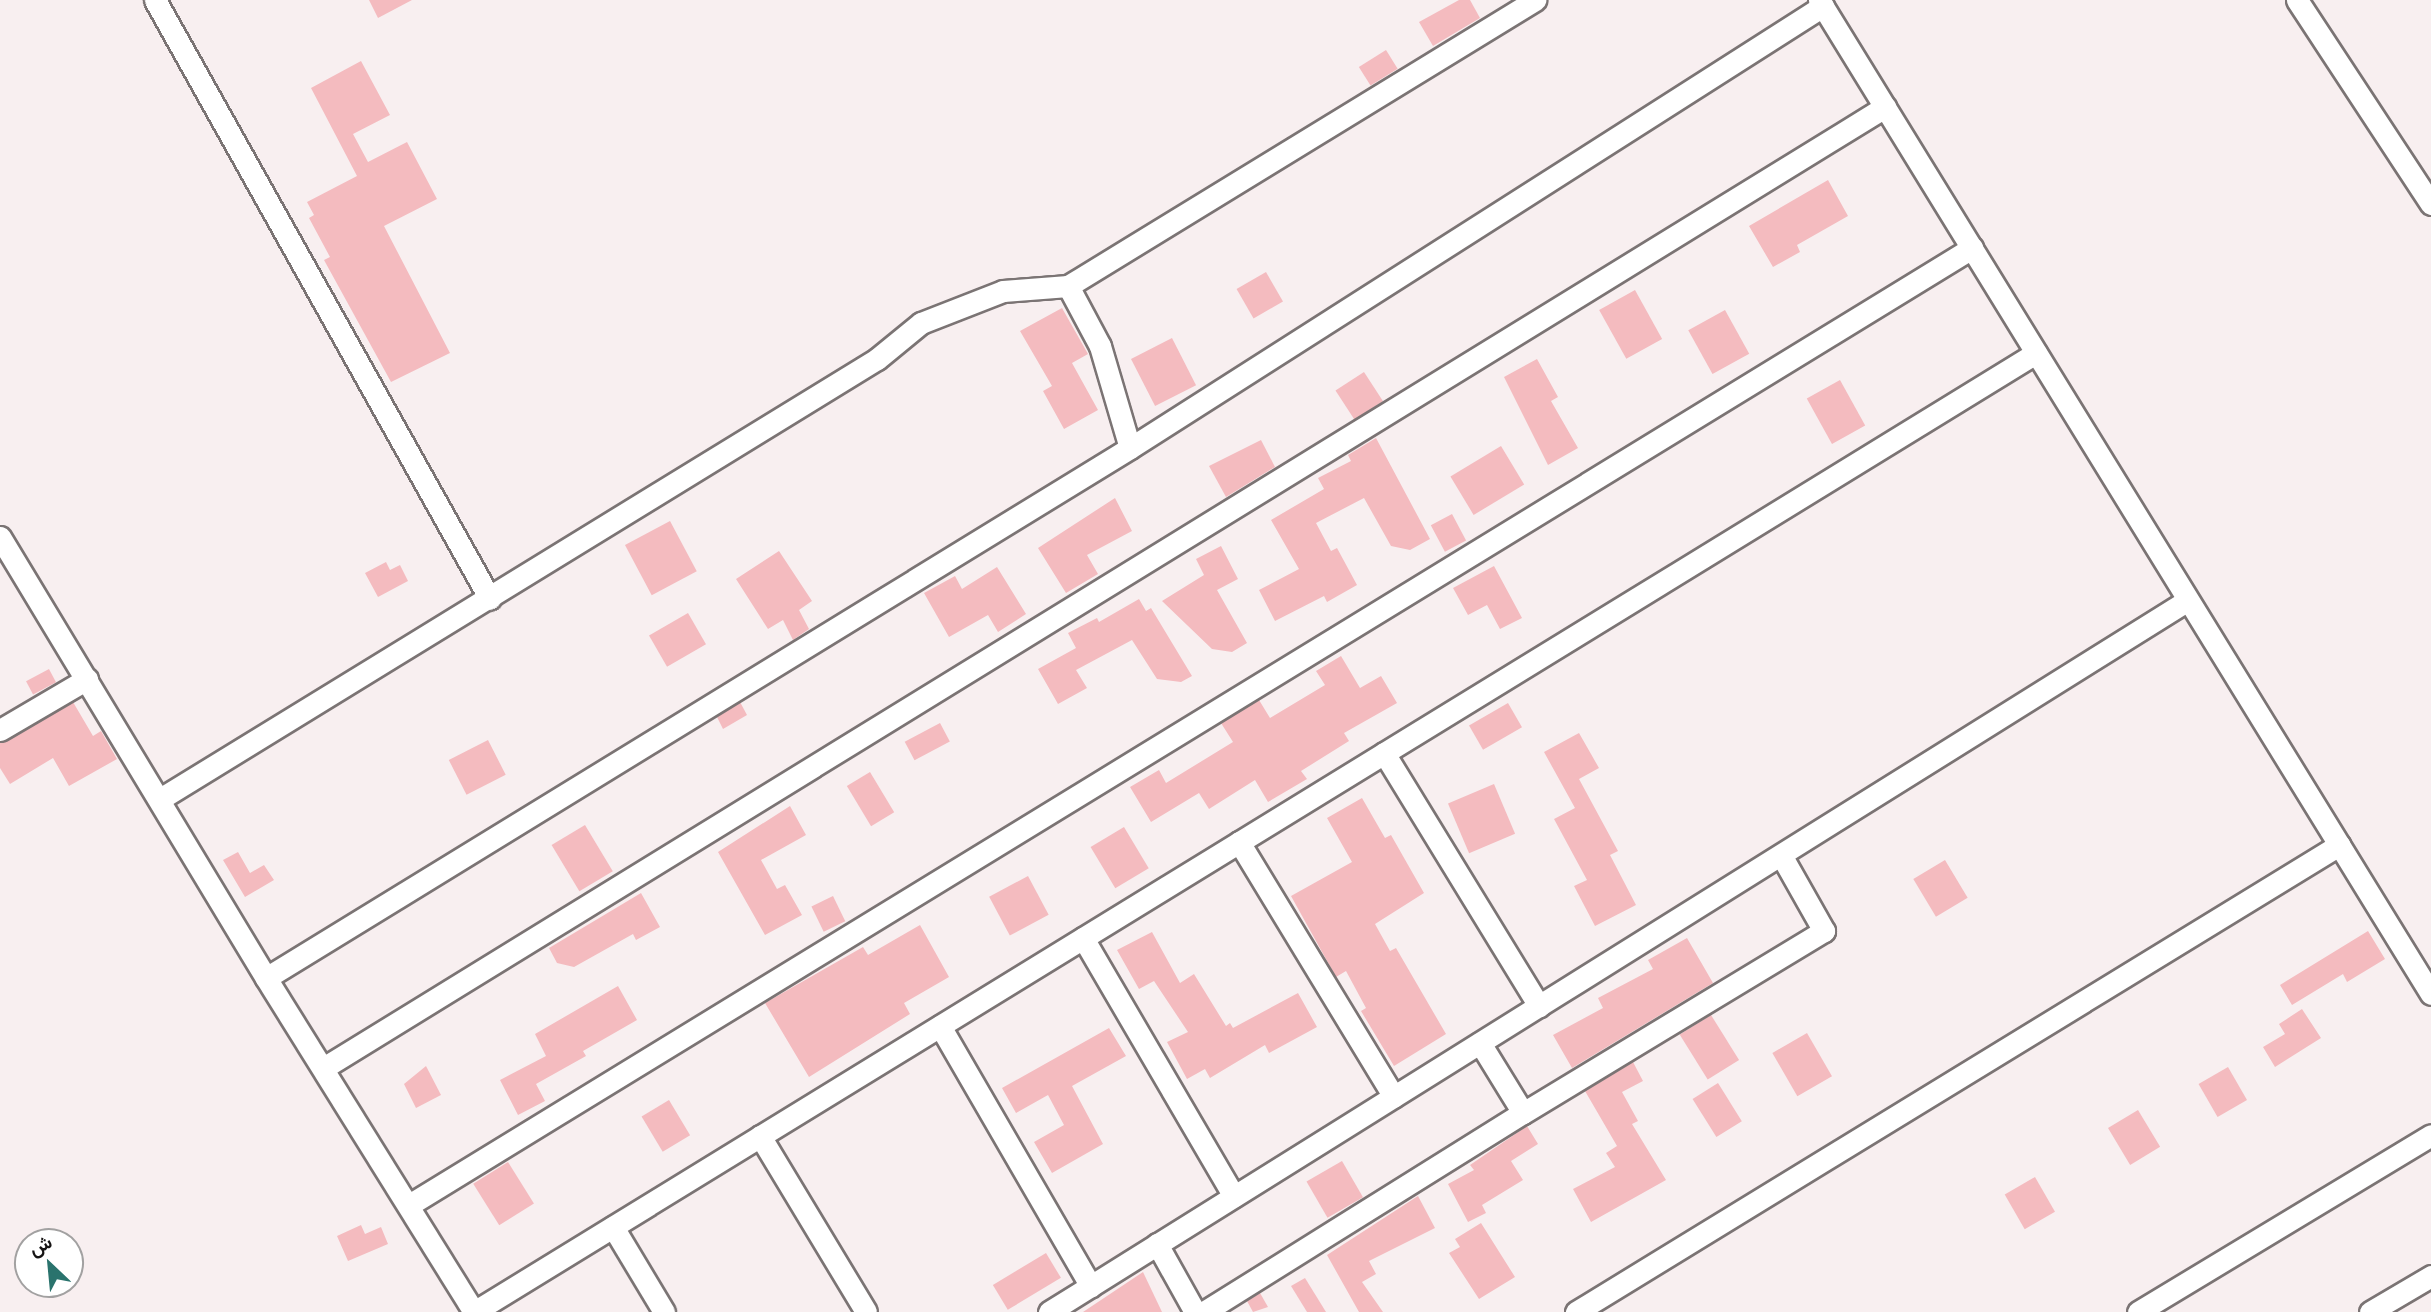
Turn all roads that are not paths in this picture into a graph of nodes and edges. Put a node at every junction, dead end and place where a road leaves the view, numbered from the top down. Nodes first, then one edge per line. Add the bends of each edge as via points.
1 (155, 0) edge
2 (1535, 0) edge
3 (2297, 0) edge
4 (1821, 3) edge
5 (1885, 107) junction
6 (2431, 204) edge
7 (1972, 248) junction
8 (1068, 286) junction
9 (2036, 353) junction
10 (1130, 448) junction
11 (0, 537) edge
12 (490, 599) junction
13 (2188, 600) junction
14 (87, 679) junction
15 (0, 730) edge
16 (1384, 753) junction
17 (160, 799) junction
18 (1239, 842) junction
19 (2339, 845) junction
20 (1781, 855) junction
21 (1083, 938) junction
22 (266, 978) junction
23 (2431, 994) edge
24 (1539, 1006) junction
25 (940, 1026) junction
26 (1480, 1043) junction
27 (325, 1067) junction
28 (1394, 1097) junction
29 (1523, 1112) junction
30 (2431, 1135) edge
31 (760, 1136) junction
32 (1234, 1196) junction
33 (409, 1205) junction
34 (613, 1227) junction
35 (1157, 1244) junction
36 (2431, 1276) edge
37 (1091, 1286) junction
38 (664, 1312) edge
39 (866, 1312) edge
40 (1049, 1312) edge
41 (1195, 1312) edge
42 (1204, 1312) edge
43 (1576, 1312) edge
44 (2138, 1312) edge
45 (2370, 1312) edge

1 - 12 street
2 - 8 street
3 - 6 street
4 - 5 street
4 - 10 street
5 - 7 street
5 - 27 street
7 - 9 street
7 - 33 street
8 - 10 street via 1100,345
8 - 12 street via 1003,292 921,323 877,359
9 - 13 street
9 - 16 street
10 - 22 street
11 - 14 street
12 - 17 street
13 - 19 street
13 - 20 street
14 - 15 street
14 - 17 street
16 - 18 street
16 - 24 street
17 - 22 street
18 - 21 street
18 - 28 street
19 - 23 street
19 - 43 street
20 - 24 street
20 - 29 street via 1824,931
21 - 25 street
21 - 32 street
22 - 27 street
24 - 26 street
25 - 31 street
25 - 37 street
26 - 28 street
26 - 29 street
27 - 33 street
28 - 32 street
29 - 42 street
30 - 44 street
31 - 34 street
31 - 39 street
32 - 35 street
33 - 34 street via 474,1312
34 - 38 street
35 - 37 street
35 - 41 street
36 - 45 street
37 - 40 street

